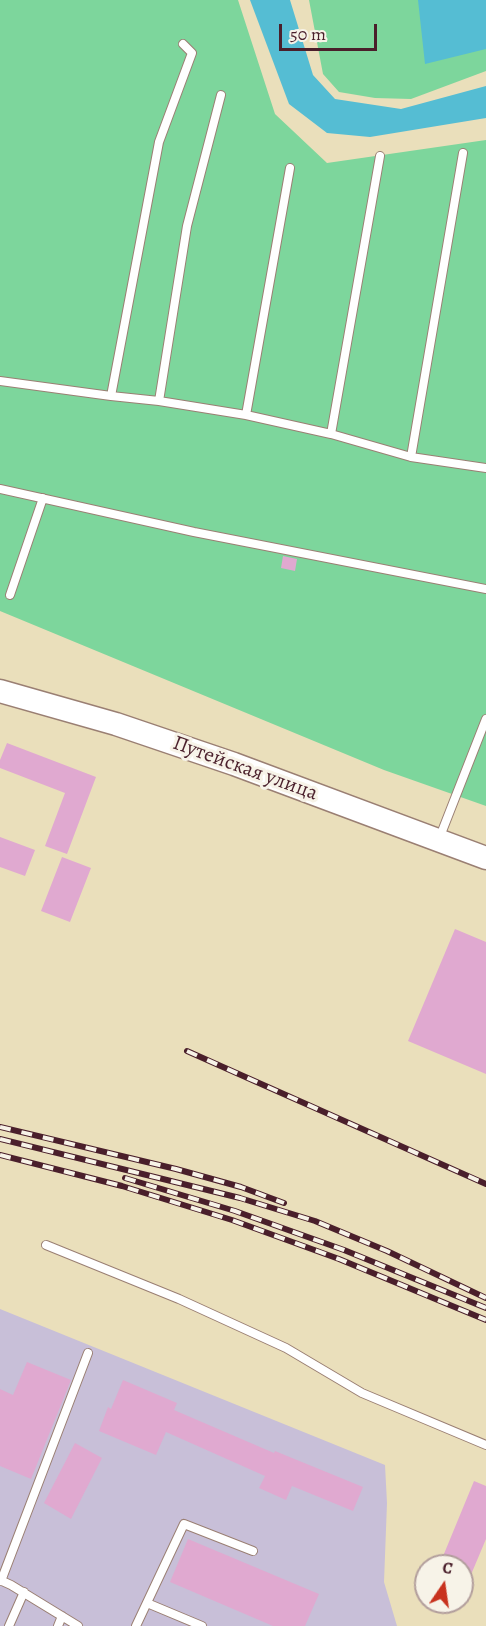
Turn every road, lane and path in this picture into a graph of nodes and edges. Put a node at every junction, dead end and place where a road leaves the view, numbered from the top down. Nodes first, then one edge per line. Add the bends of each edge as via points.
1 (183, 44) dead end
2 (220, 95) dead end
3 (464, 153) dead end
4 (380, 156) dead end
5 (290, 168) dead end
6 (0, 381) edge
7 (111, 396) junction
8 (159, 400) junction
9 (246, 415) junction
10 (331, 434) junction
11 (411, 457) junction
12 (486, 468) edge
13 (0, 489) edge
14 (44, 498) junction
15 (486, 589) edge
16 (10, 595) dead end
17 (0, 691) edge
18 (486, 719) edge
19 (438, 842) junction
20 (486, 858) edge
21 (46, 1245) dead end
22 (88, 1353) dead end
23 (486, 1445) edge
24 (253, 1551) dead end
25 (0, 1581) edge
26 (24, 1592) junction
27 (147, 1603) junction
28 (62, 1616) junction
29 (9, 1626) edge
30 (58, 1626) edge
31 (78, 1626) edge
32 (136, 1626) edge
33 (202, 1626) edge

1 - 7 lane via 192,53 159,142
2 - 8 lane via 187,226
3 - 11 lane
4 - 10 lane
5 - 9 lane
6 - 7 lane
7 - 8 lane
8 - 9 lane
9 - 10 lane
10 - 11 lane
11 - 12 lane
13 - 14 lane
14 - 15 lane via 194,532
14 - 16 lane
17 - 19 main road, Путейская улица via 213,756
18 - 19 lane
19 - 20 main road, Путейская улица
21 - 23 lane via 190,1304 286,1348 362,1393
22 - 25 lane
24 - 27 lane via 184,1524
25 - 26 lane
26 - 28 lane
26 - 29 lane
27 - 32 lane
27 - 33 lane
28 - 30 lane
28 - 31 lane

